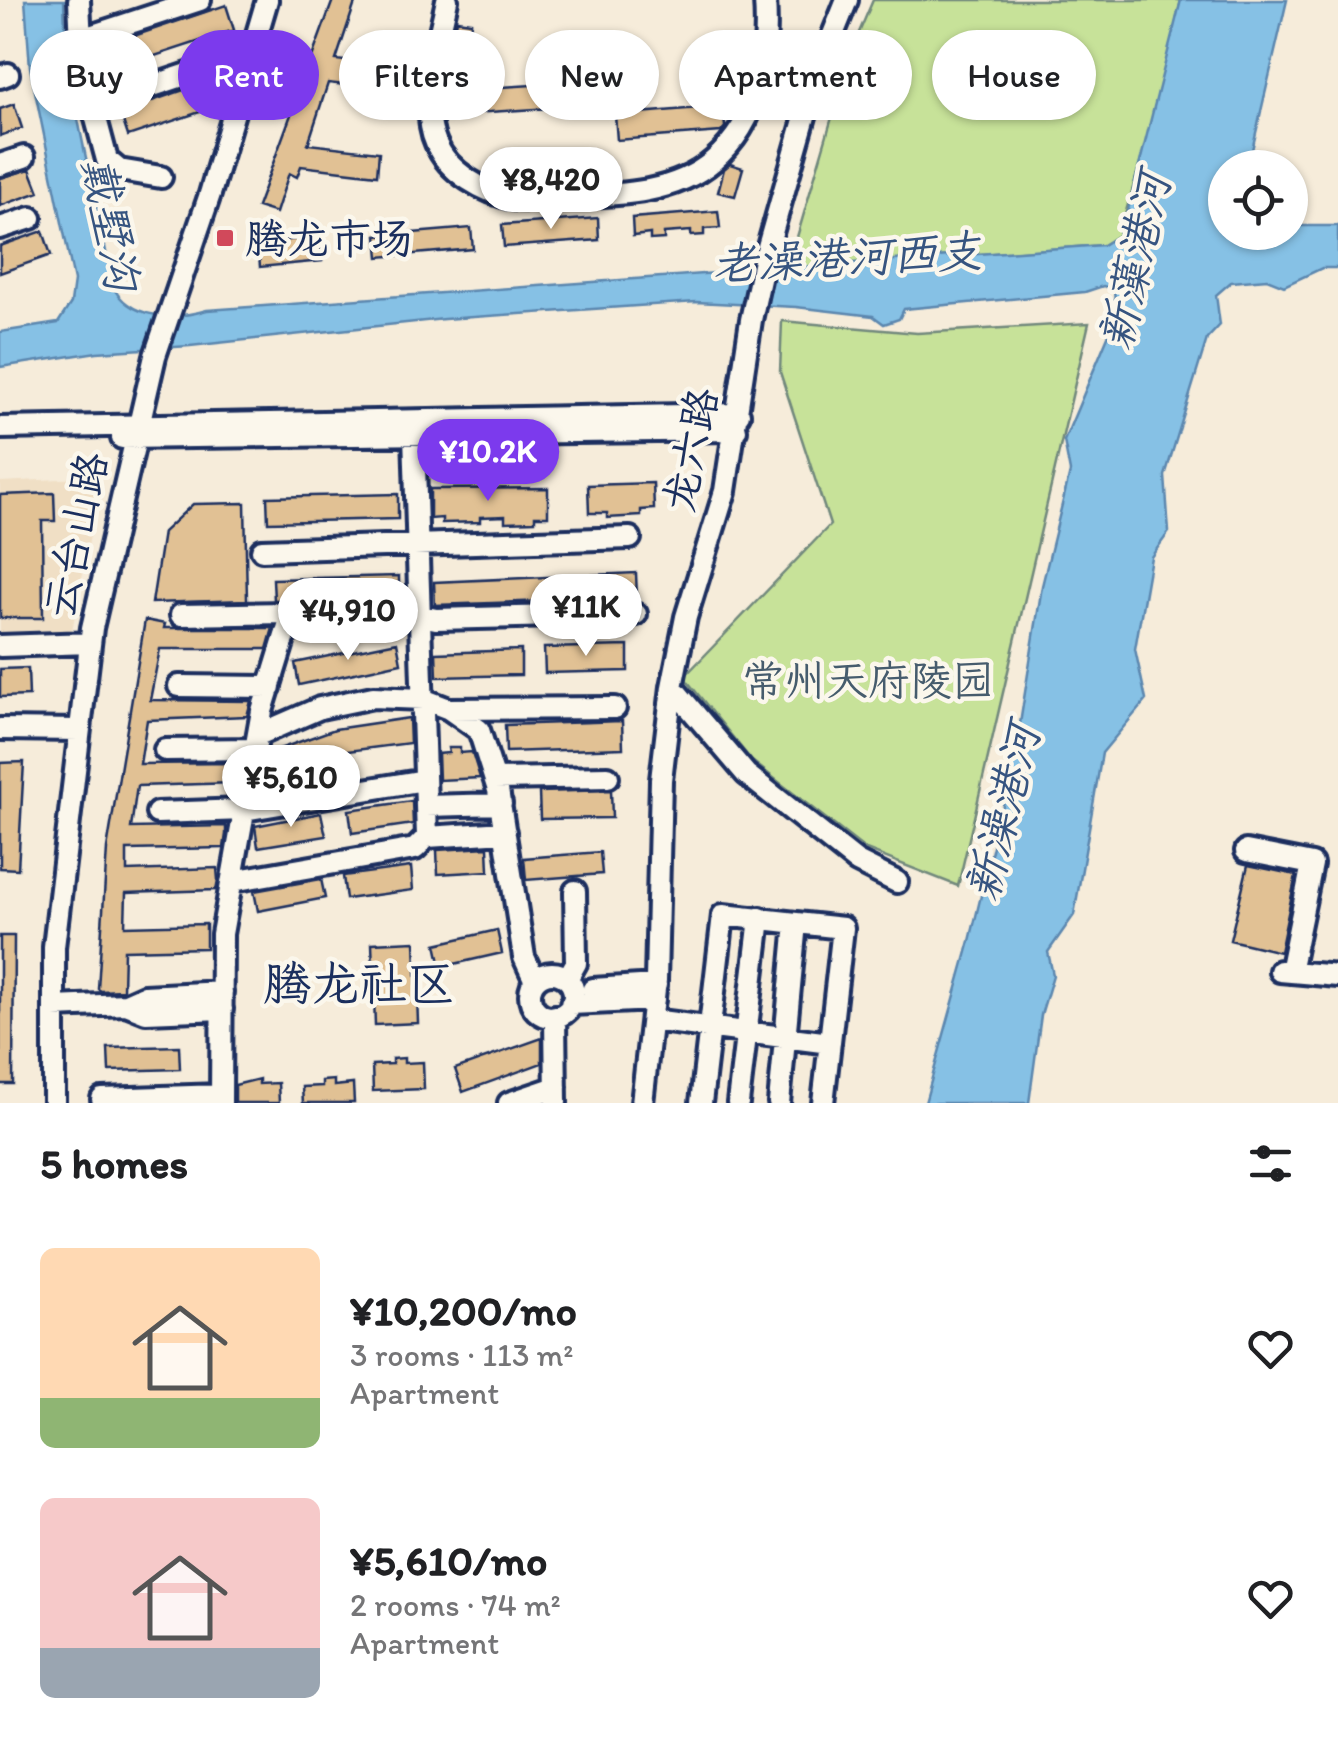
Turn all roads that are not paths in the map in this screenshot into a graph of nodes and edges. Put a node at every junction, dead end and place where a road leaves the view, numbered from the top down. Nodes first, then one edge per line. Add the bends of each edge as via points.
1 (79, 0) edge
2 (200, 0) edge
3 (267, 0) edge
4 (446, 0) edge
5 (765, 0) edge
6 (847, 0) edge
7 (81, 30) edge
8 (108, 30) edge
9 (97, 120) edge
10 (24, 156) dead end
11 (0, 165) edge
12 (161, 178) dead end
13 (31, 218) dead end
14 (0, 228) edge
15 (738, 422) junction
16 (0, 428) edge
17 (136, 431) junction
18 (414, 434) junction
19 (0, 442) edge
20 (630, 538) dead end
21 (417, 544) junction
22 (262, 550) dead end
23 (292, 614) junction
24 (636, 614) dead end
25 (181, 615) dead end
26 (420, 616) junction
27 (90, 643) junction
28 (0, 646) edge
29 (179, 686) dead end
30 (270, 687) junction
31 (672, 687) junction
32 (423, 699) junction
33 (616, 708) dead end
34 (449, 710) junction
35 (0, 730) edge
36 (78, 730) junction
37 (257, 742) junction
38 (165, 750) dead end
39 (608, 777) dead end
40 (495, 779) junction
41 (426, 780) junction
42 (500, 804) junction
43 (426, 806) junction
44 (244, 810) junction
45 (157, 813) dead end
46 (505, 832) junction
47 (427, 837) junction
48 (1246, 851) dead end
49 (232, 881) junction
50 (898, 882) dead end
51 (575, 890) dead end
52 (760, 918) junction
53 (796, 923) junction
54 (1338, 976) edge
55 (534, 981) junction
56 (567, 998) junction
57 (222, 1000) junction
58 (654, 1002) junction
59 (54, 1007) junction
60 (710, 1027) junction
61 (747, 1032) junction
62 (785, 1037) junction
63 (830, 1042) junction
64 (556, 1095) edge
65 (102, 1099) dead end
66 (221, 1099) edge
67 (54, 1103) edge
68 (509, 1103) edge
69 (642, 1103) edge
70 (701, 1103) edge
71 (738, 1103) edge
72 (778, 1103) edge
73 (823, 1103) edge

1 - 7 street
2 - 8 street
3 - 17 street, 云台山路
4 - 5 street via 431,87 436,143 467,178 518,200 666,186 714,160 736,137 762,82
6 - 15 street, 龙六路 via 817,74 764,261
9 - 12 street via 108,160 120,170
10 - 11 street
13 - 14 street
15 - 17 street
15 - 18 street
15 - 31 street, 龙六路
16 - 17 street
17 - 18 street
17 - 19 street
17 - 27 street, 云台山路
18 - 21 street
20 - 21 street
21 - 22 street
21 - 26 street
23 - 25 street
23 - 26 street
23 - 30 street
24 - 26 street
26 - 32 street
27 - 28 street
27 - 36 street, 云台山路
29 - 30 street
30 - 37 street
31 - 50 street via 746,774 857,862
31 - 58 street, 龙六路 via 660,780
32 - 34 street
32 - 37 street via 374,697 320,708
32 - 41 street
33 - 34 street
34 - 40 street via 479,730
35 - 36 street
36 - 59 street, 云台山路 via 54,947
37 - 38 street
37 - 44 street
39 - 40 street
40 - 42 street
41 - 43 street
41 - 44 street
42 - 43 street
42 - 46 street
43 - 47 street
44 - 45 street
44 - 49 street
46 - 47 street
46 - 55 street via 524,957
47 - 49 street via 415,849
48 - 54 street via 1312,864 1284,971
49 - 57 street via 222,934
51 - 56 street via 576,963
52 - 53 street
52 - 60 street via 723,914
52 - 61 street
53 - 62 street
53 - 63 street via 843,928
55 - 56 street via 547,973
55 - 56 street via 535,1009 548,1016
56 - 58 street
56 - 64 street
57 - 59 street via 146,1012 126,1004
57 - 66 street
58 - 60 street
58 - 69 street, 龙六路
59 - 67 street, 云台山路
60 - 61 street
60 - 70 street
61 - 62 street
61 - 71 street
62 - 63 street
62 - 72 street
63 - 73 street
64 - 68 street
65 - 66 street

